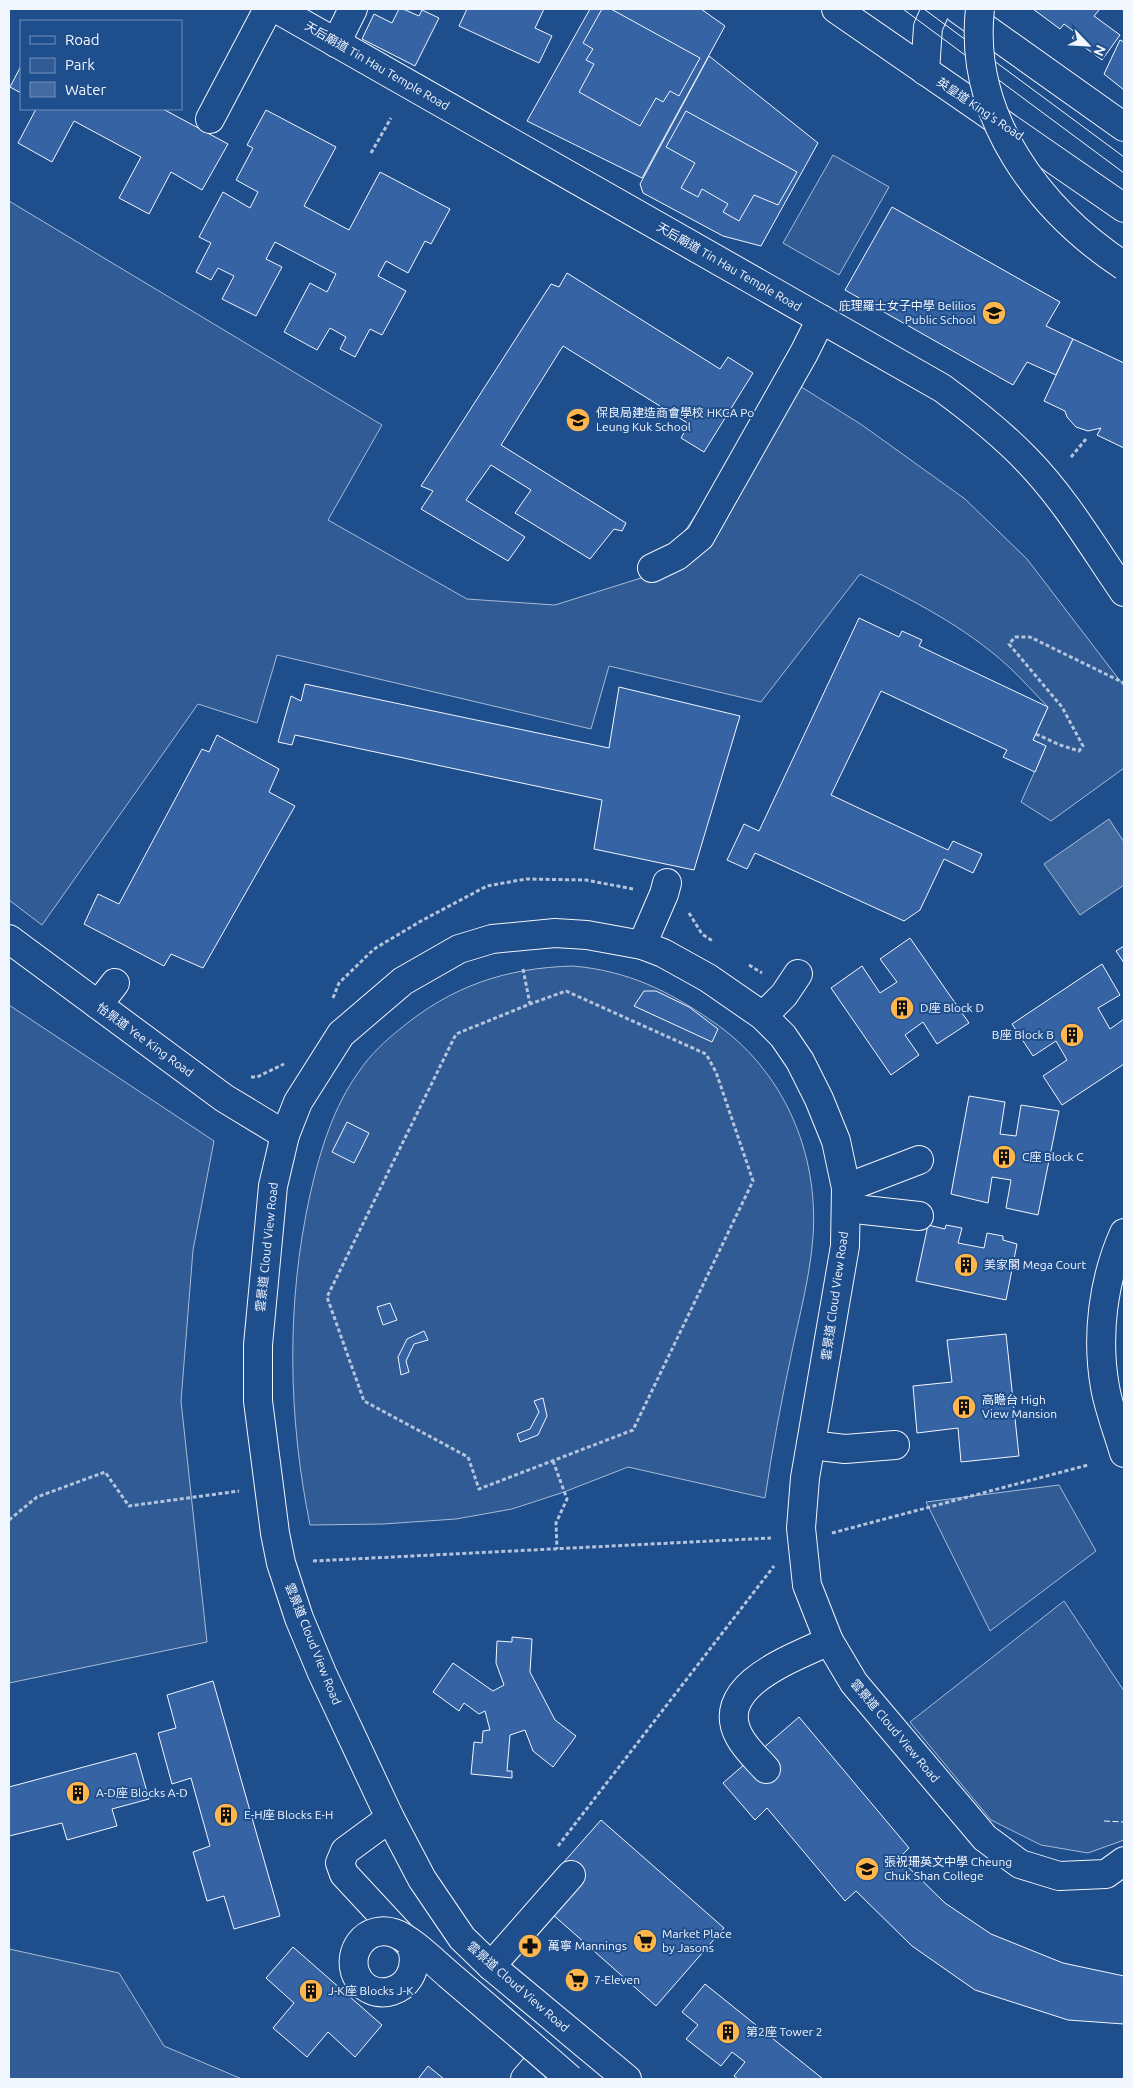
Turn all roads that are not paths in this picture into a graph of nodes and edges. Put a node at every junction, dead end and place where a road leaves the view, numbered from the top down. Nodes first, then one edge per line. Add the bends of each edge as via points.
1 (268, 9) edge
2 (277, 9) edge
3 (353, 9) edge
4 (836, 9) edge
5 (936, 9) edge
6 (958, 9) edge
7 (980, 9) edge
8 (336, 43) junction
9 (925, 71) junction
10 (210, 119) dead end
11 (1124, 127) edge
12 (1124, 208) edge
13 (1124, 266) edge
14 (821, 319) junction
15 (652, 568) dead end
16 (1124, 592) edge
17 (666, 889) road end
18 (9, 939) edge
19 (642, 945) junction
20 (115, 983) dead end
21 (791, 984) road end
22 (98, 1005) junction
23 (763, 1016) junction
24 (285, 1135) junction
25 (919, 1160) dead end
26 (846, 1198) junction
27 (919, 1216) dead end
28 (1124, 1233) edge
29 (811, 1445) junction
30 (895, 1445) dead end
31 (1124, 1454) edge
32 (828, 1641) junction
33 (766, 1769) dead end
34 (390, 1818) junction
35 (1124, 1862) edge
36 (571, 1875) dead end
37 (491, 1966) junction
38 (544, 2057) junction
39 (525, 2079) edge
40 (570, 2079) edge
41 (627, 2079) edge

1 - 10 street
2 - 8 street, 天后廟道 Tin Hau Temple Road
3 - 8 street
4 - 9 street, 英皇道 King's Road
5 - 9 street via 928,27
6 - 11 street
7 - 13 street, bridge via 984,79 991,104 1014,156 1036,189 1082,236
8 - 14 street, 天后廟道 Tin Hau Temple Road
9 - 12 street, 英皇道 King's Road
14 - 15 street via 700,537 677,556
14 - 16 street, 天后廟道 Tin Hau Temple Road via 942,388 1027,460 1063,503
17 - 19 street
18 - 22 street, 怡景道 Yee King Road
19 - 23 street, 雲景道 Cloud View Road via 708,978
19 - 24 street, 雲景道 Cloud View Road via 555,933 492,939 459,950 404,981 341,1034 298,1102
20 - 22 street
21 - 23 street
22 - 24 street, 怡景道 Yee King Road via 224,1098
23 - 26 street, 雲景道 Cloud View Road via 783,1036 800,1061 819,1099 836,1141
24 - 34 street, 雲景道 Cloud View Road via 273,1186 258,1345 258,1401 275,1533 281,1563 318,1666
25 - 26 street
26 - 27 street
26 - 29 street, 雲景道 Cloud View Road via 845,1246
28 - 31 street via 1108,1277 1102,1319 1105,1387
29 - 30 street via 845,1448
29 - 32 street, 雲景道 Cloud View Road via 801,1528 807,1584
32 - 33 street via 755,1679 738,1700 735,1728
32 - 35 street, 雲景道 Cloud View Road via 854,1683 985,1838 1006,1854 1020,1864 1060,1876 1106,1874
34 - 37 street, 雲景道 Cloud View Road via 422,1880 462,1938
34 - 38 street, bridge via 345,1851 340,1863 344,1874 410,1946 415,1960 413,1974 394,1991 369,1988 359,1979 354,1955 364,1939 382,1931 395,1933 428,1957
36 - 37 street
37 - 41 street, 雲景道 Cloud View Road
38 - 39 street
38 - 40 street, bridge

